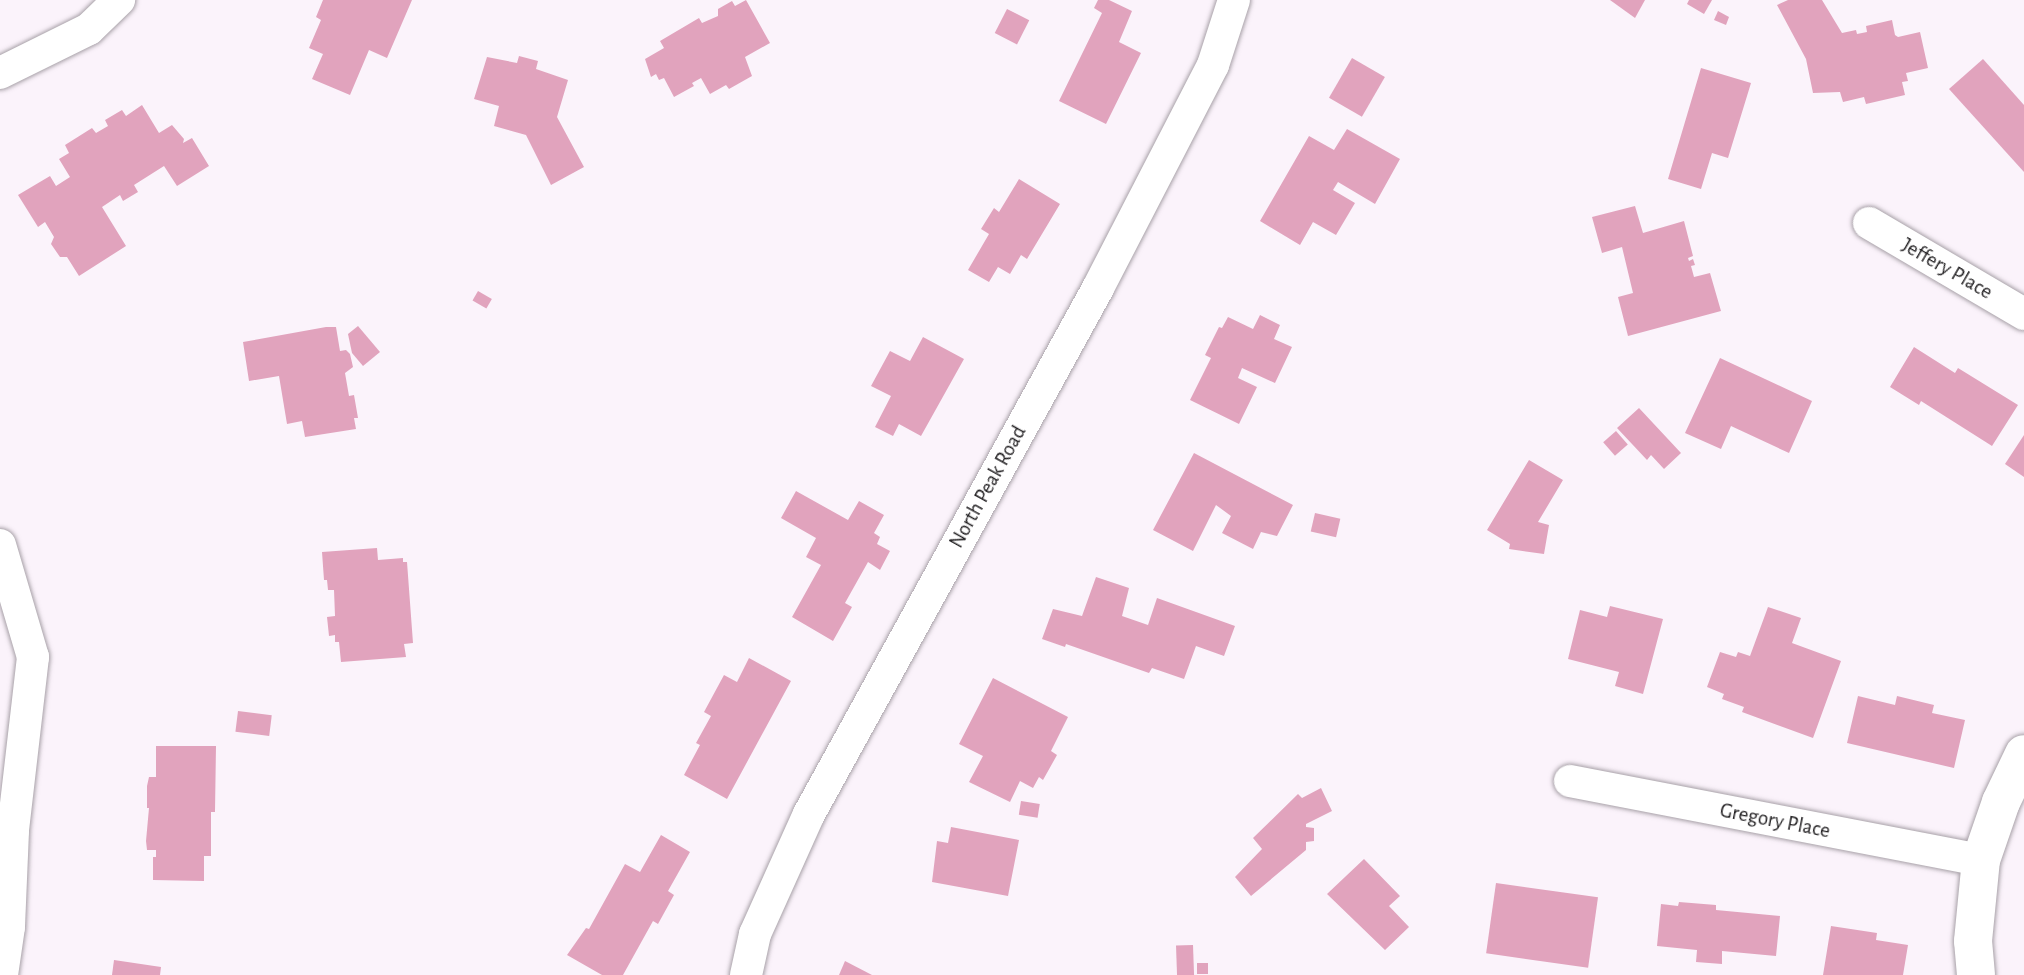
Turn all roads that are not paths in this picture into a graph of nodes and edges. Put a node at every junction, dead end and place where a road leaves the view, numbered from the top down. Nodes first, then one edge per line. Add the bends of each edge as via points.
1 (119, 0) edge
2 (1234, 0) edge
3 (0, 73) edge
4 (1869, 223) dead end
5 (2024, 314) edge
6 (0, 545) edge
7 (2024, 754) edge
8 (1570, 781) dead end
9 (13, 831) junction
10 (1980, 860) junction
11 (0, 865) edge
12 (2, 975) edge
13 (746, 975) edge
14 (1976, 975) edge

1 - 3 street via 89,29
2 - 13 street, North Peak Road via 1213,65 1098,288 809,814 755,934
4 - 5 street, Jeffery Place
6 - 9 street via 33,657
7 - 10 street
8 - 10 street, Gregory Place
9 - 11 street
9 - 12 street
10 - 14 street via 1973,941

